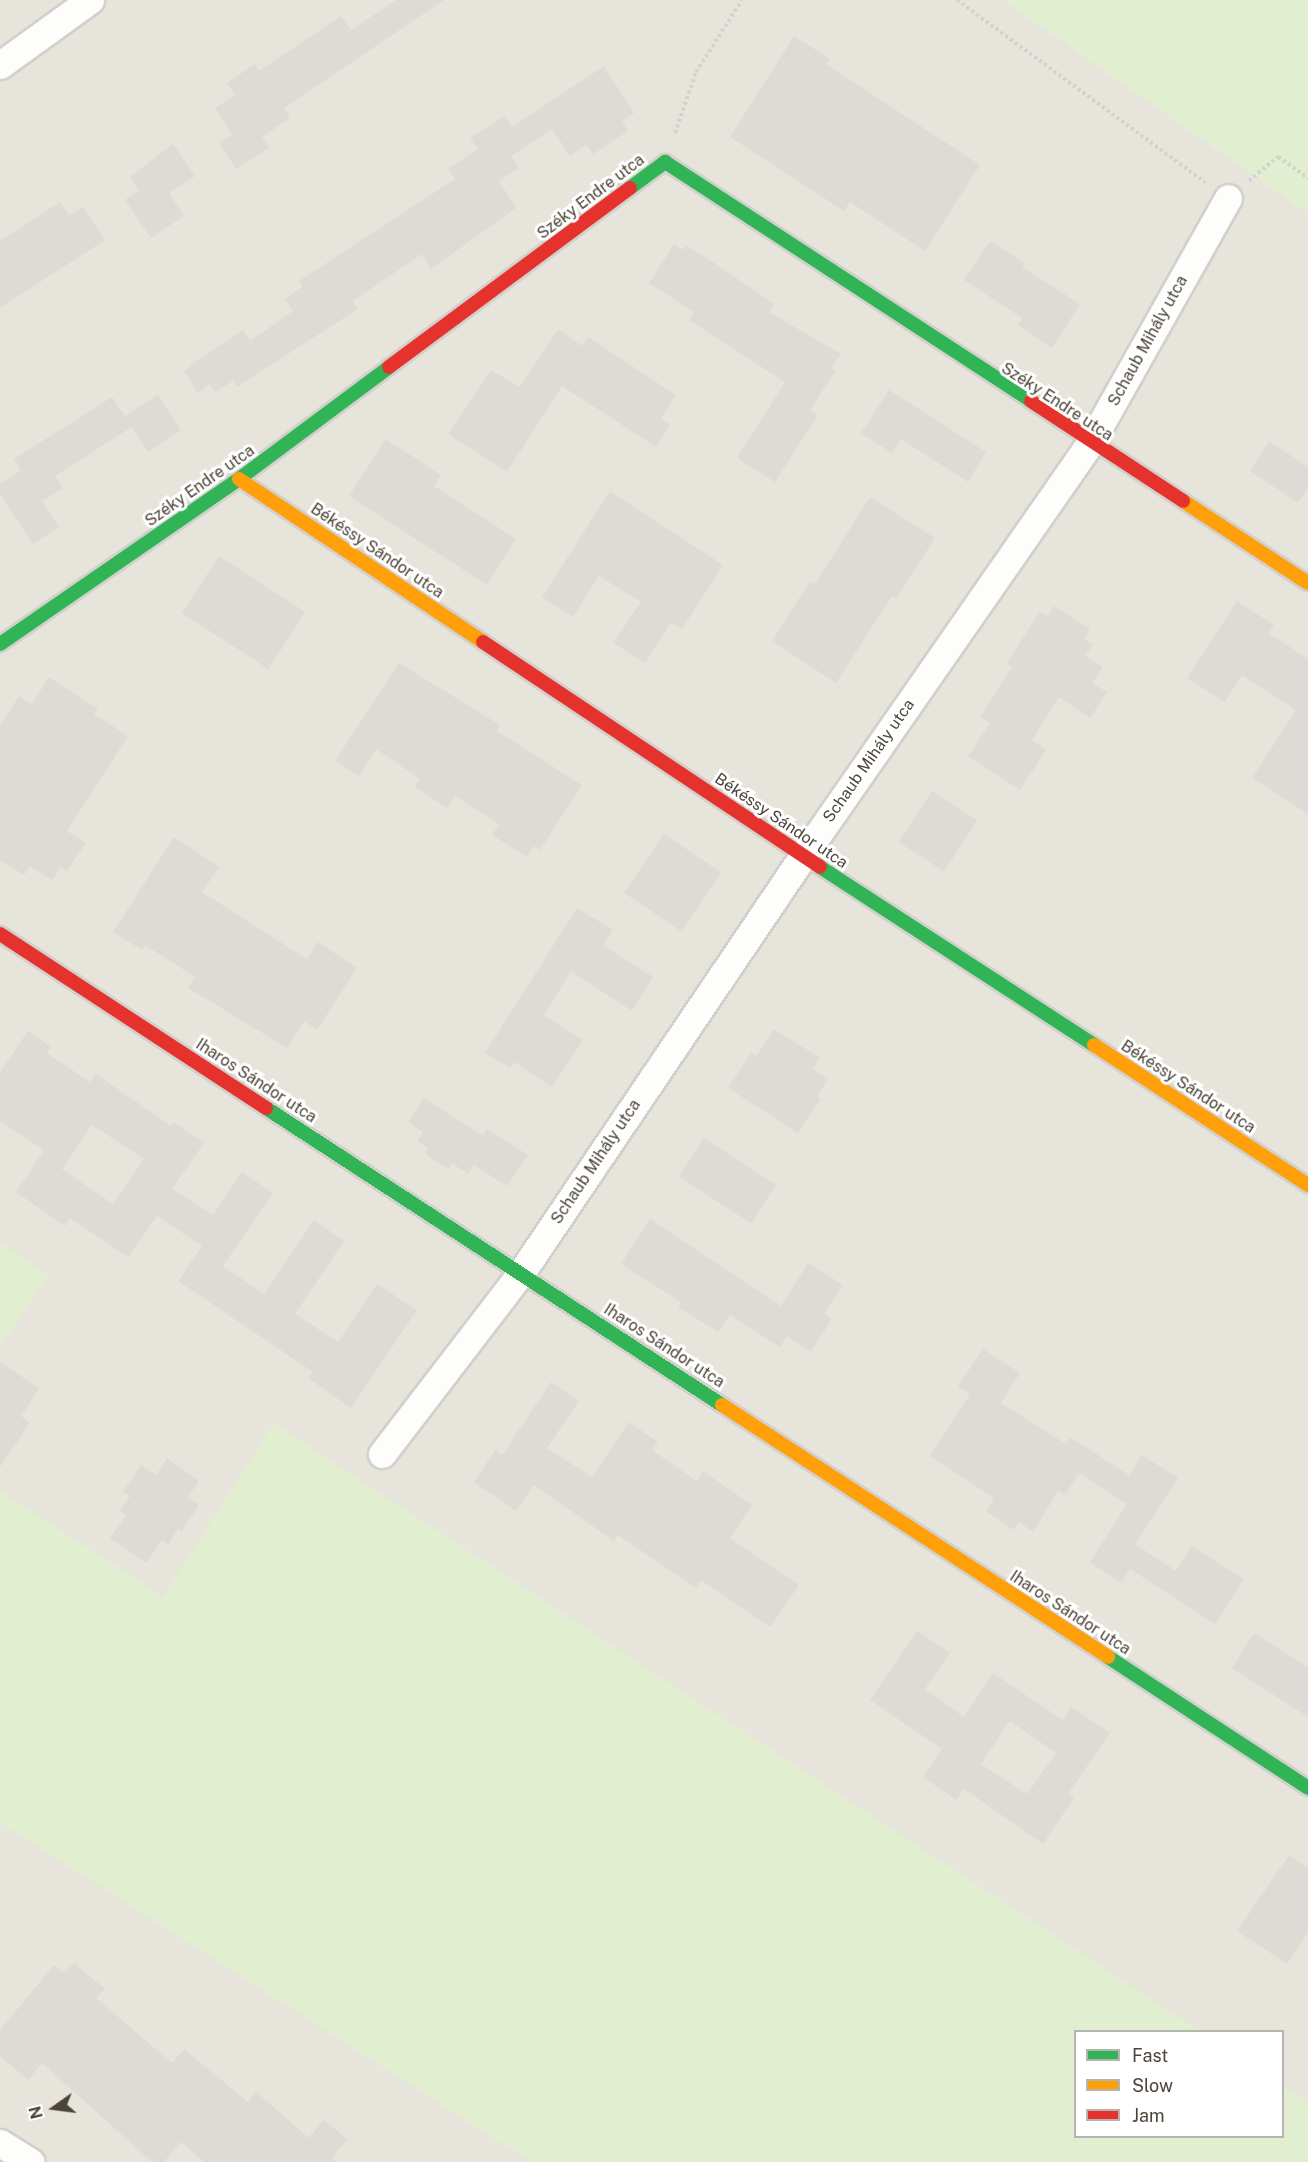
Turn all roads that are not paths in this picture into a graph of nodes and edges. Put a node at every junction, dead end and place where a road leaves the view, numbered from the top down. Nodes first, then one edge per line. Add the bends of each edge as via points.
1 (90, 0) edge
2 (0, 65) edge
3 (1228, 198) road end
4 (1090, 443) junction
5 (239, 480) junction
6 (1308, 583) edge
7 (0, 644) edge
8 (803, 856) junction
9 (0, 934) edge
10 (1308, 1185) edge
11 (521, 1273) junction
12 (382, 1454) dead end
13 (1308, 1788) edge
14 (0, 2144) edge
15 (30, 2162) edge

1 - 2 street
3 - 4 street, Schaub Mihály utca
4 - 5 street, Széky Endre utca via 665,162
4 - 6 street, Széky Endre utca
4 - 8 street, Schaub Mihály utca
5 - 7 street, Széky Endre utca
5 - 8 street, Békéssy Sándor utca
8 - 10 street, Békéssy Sándor utca
8 - 11 street, Schaub Mihály utca
9 - 11 street, Iharos Sándor utca
11 - 12 street, Schaub Mihály utca
11 - 13 street, Iharos Sándor utca
14 - 15 street

